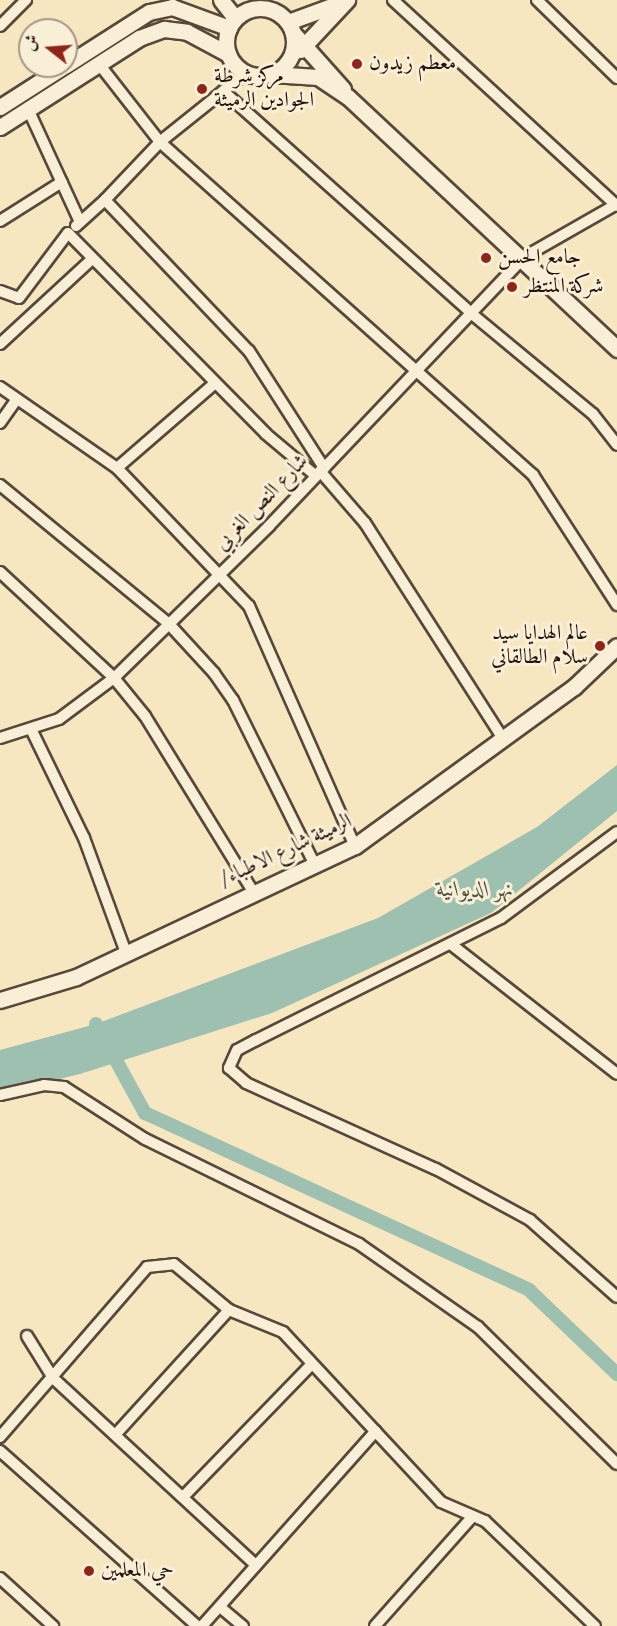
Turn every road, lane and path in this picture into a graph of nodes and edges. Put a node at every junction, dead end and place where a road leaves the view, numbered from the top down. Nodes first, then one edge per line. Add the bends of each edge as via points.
1 (26, 0) edge
2 (165, 0) edge
3 (221, 0) edge
4 (346, 0) edge
5 (393, 0) edge
6 (537, 0) edge
7 (264, 4) edge
8 (149, 12) junction
9 (232, 23) junction
10 (0, 26) edge
11 (290, 27) junction
12 (306, 44) junction
13 (228, 54) junction
14 (78, 57) edge
15 (289, 60) junction
16 (99, 64) junction
17 (246, 73) junction
18 (271, 74) junction
19 (45, 78) edge
20 (617, 78) edge
21 (223, 91) junction
22 (348, 97) junction
23 (0, 107) edge
24 (28, 109) junction
25 (0, 127) edge
26 (160, 142) junction
27 (62, 182) junction
28 (105, 200) junction
29 (617, 205) edge
30 (0, 221) edge
31 (80, 222) junction
32 (68, 233) junction
33 (524, 257) junction
34 (91, 260) junction
35 (0, 291) edge
36 (472, 314) junction
37 (0, 344) edge
38 (617, 349) edge
39 (414, 372) junction
40 (215, 383) junction
41 (0, 387) edge
42 (16, 400) junction
43 (0, 423) edge
44 (617, 444) edge
45 (117, 468) junction
46 (320, 472) junction
47 (0, 485) edge
48 (0, 572) edge
49 (221, 573) junction
50 (617, 605) edge
51 (169, 624) junction
52 (617, 646) edge
53 (114, 678) junction
54 (32, 730) junction
55 (0, 738) edge
56 (503, 739) junction
57 (617, 832) edge
58 (356, 846) junction
59 (314, 863) junction
60 (252, 890) junction
61 (452, 945) junction
62 (124, 950) junction
63 (0, 1000) edge
64 (617, 1074) edge
65 (0, 1095) edge
66 (617, 1297) edge
67 (229, 1310) junction
68 (27, 1336) dead end
69 (311, 1365) junction
70 (53, 1378) junction
71 (376, 1431) junction
72 (116, 1434) junction
73 (0, 1437) edge
74 (0, 1451) edge
75 (617, 1464) edge
76 (184, 1496) junction
77 (473, 1516) junction
78 (256, 1565) junction
79 (0, 1578) edge
80 (220, 1607) junction
81 (54, 1626) edge
82 (197, 1626) edge
83 (202, 1626) edge
84 (243, 1626) edge
85 (375, 1626) edge
86 (595, 1626) edge

1 - 10 street
2 - 8 main road
3 - 9 main road
4 - 11 main road
4 - 12 main road
5 - 29 street
6 - 20 street
7 - 9 main road
7 - 11 main road
8 - 9 main road via 172,7
8 - 14 main road
9 - 13 main road
11 - 12 main road
11 - 15 main road
12 - 15 main road
12 - 22 main road
13 - 16 main road via 187,32 164,29
13 - 17 main road
15 - 18 main road
16 - 24 main road
16 - 26 street
17 - 18 main road
17 - 21 street
18 - 22 main road via 318,77
19 - 23 main road
21 - 26 street
21 - 36 street
22 - 33 main road
24 - 25 main road
24 - 27 street
26 - 28 street
26 - 39 street
27 - 30 street
27 - 31 street
28 - 31 street
28 - 46 street via 249,351
29 - 33 street, شارع النص الغربي
31 - 32 street
32 - 34 street
32 - 35 street via 19,298
33 - 36 street, شارع النص الغربي
33 - 38 main road
34 - 37 street
34 - 40 street
36 - 39 street, شارع النص الغربي
36 - 44 street via 593,414
39 - 46 street, شارع النص الغربي
39 - 50 street via 532,475
40 - 45 street
40 - 46 street
41 - 42 street
42 - 43 street
42 - 45 street via 51,418
45 - 49 street
46 - 49 street, شارع النص الغربي
46 - 56 street via 365,523
47 - 51 street
48 - 53 street
49 - 51 street, شارع النص الغربي
49 - 58 street via 249,606
51 - 53 street, شارع النص الغربي
51 - 59 street via 233,700
52 - 56 main road, /الرميثة شارع الاطباء via 574,687
53 - 54 street, شارع النص الغربي via 59,719
53 - 60 street via 180,768
54 - 55 street, شارع النص الغربي
54 - 62 street via 84,837
56 - 58 main road, /الرميثة شارع الاطباء
57 - 61 street via 535,896
58 - 59 main road, /الرميثة شارع الاطباء
59 - 60 main road, /الرميثة شارع الاطباء
60 - 62 main road, /الرميثة شارع الاطباء
61 - 64 street
61 - 66 street via 237,1050 229,1068 246,1083 436,1169 530,1220
62 - 63 main road, /الرميثة شارع الاطباء via 76,977
65 - 75 street via 54,1084 64,1087 146,1139 359,1244 478,1327
67 - 69 street via 283,1332
67 - 70 street via 174,1264 147,1267
67 - 72 street
68 - 70 street
69 - 71 street
69 - 76 street
70 - 72 street
70 - 73 street
71 - 77 street via 441,1502
71 - 78 street
72 - 76 street
74 - 82 street
76 - 78 street
77 - 85 street
77 - 86 street via 485,1521
78 - 80 street
79 - 81 street
80 - 83 street
80 - 84 street

